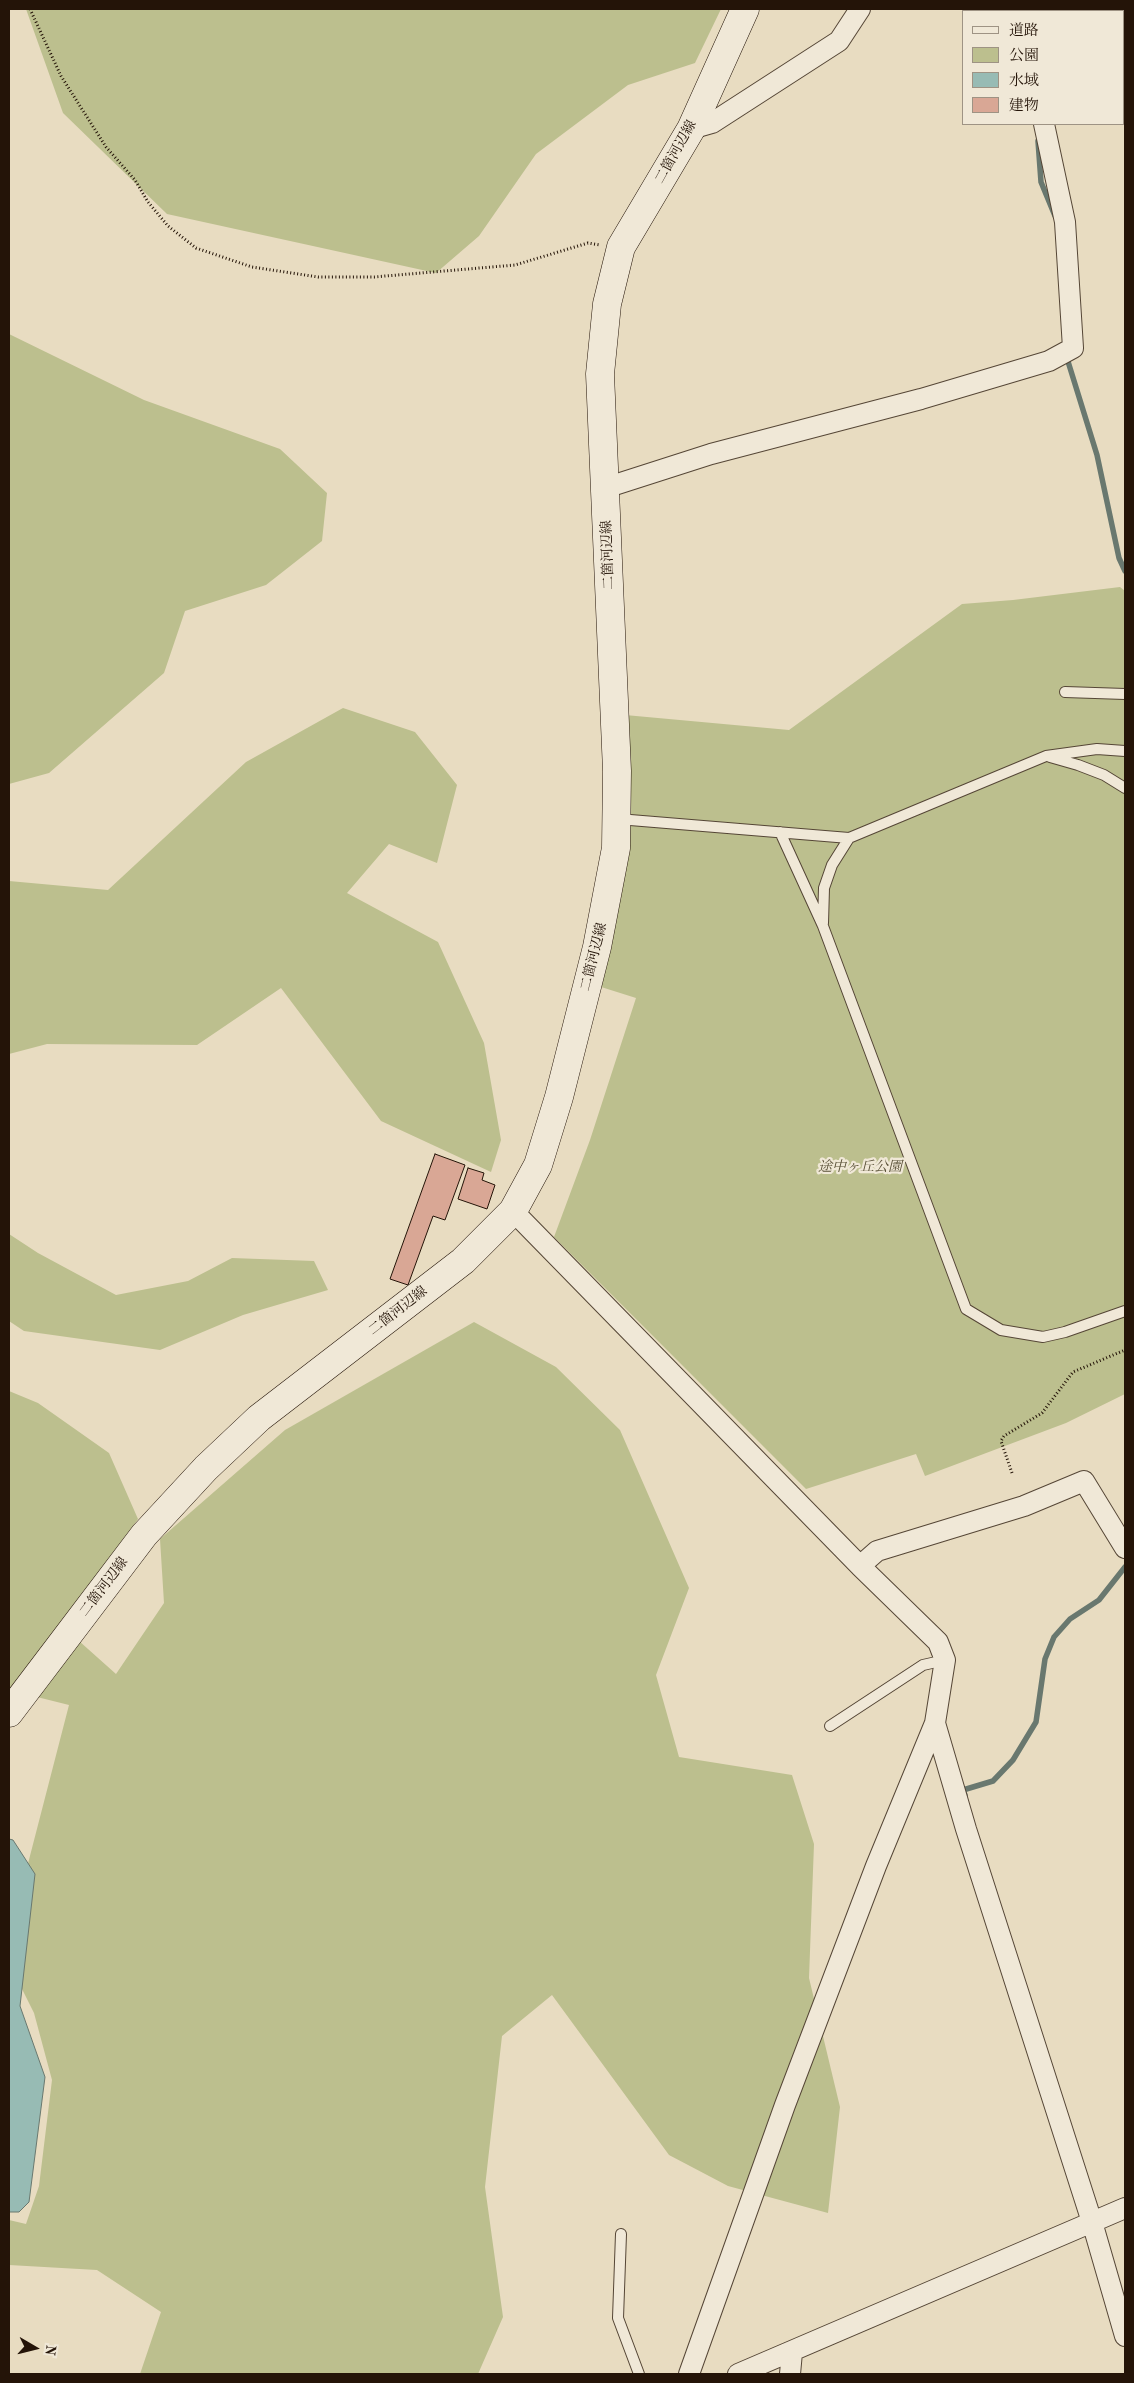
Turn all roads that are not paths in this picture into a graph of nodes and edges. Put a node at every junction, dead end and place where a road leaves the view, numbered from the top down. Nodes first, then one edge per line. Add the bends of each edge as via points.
1 (745, 9) edge
2 (860, 9) edge
3 (1044, 125) edge
4 (690, 129) junction
5 (605, 488) junction
6 (1065, 692) dead end
7 (1125, 694) edge
8 (1125, 751) edge
9 (1046, 756) junction
10 (1125, 788) edge
11 (618, 818) junction
12 (780, 832) junction
13 (849, 838) junction
14 (823, 926) junction
15 (514, 1211) junction
16 (1125, 1311) edge
17 (1125, 1548) edge
18 (860, 1566) junction
19 (944, 1660) junction
20 (9, 1713) edge
21 (935, 1723) junction
22 (830, 1726) dead end
23 (1125, 2208) edge
24 (1092, 2222) junction
25 (621, 2234) dead end
26 (1125, 2336) edge
27 (792, 2352) junction
28 (640, 2374) edge
29 (689, 2374) edge
30 (738, 2374) edge
31 (790, 2374) edge

1 - 4 main road, 二箇河辺線
2 - 4 street via 839,41 712,123
3 - 5 street via 1065,222 1073,348 1040,364 711,454
4 - 5 main road, 二箇河辺線 via 621,247 607,304 600,374
5 - 11 main road, 二箇河辺線
6 - 7 lane
8 - 9 lane via 1097,749
9 - 10 lane via 1104,775
9 - 13 lane
11 - 12 lane
11 - 15 main road, 二箇河辺線 via 609,890 559,1097 538,1165
12 - 13 lane
12 - 14 lane
13 - 14 lane via 832,865 824,888
14 - 16 lane via 966,1309 1001,1330 1042,1337
15 - 18 street
15 - 20 main road, 二箇河辺線 via 463,1261 259,1418 206,1468 144,1535
17 - 18 street via 1084,1481 1024,1506 877,1551
18 - 19 street via 938,1642
19 - 21 street
19 - 22 lane via 923,1664
21 - 24 street
21 - 29 street via 876,1866 785,2106
23 - 24 street
24 - 26 street
24 - 27 street
25 - 28 lane via 618,2318
27 - 30 street
27 - 31 street

